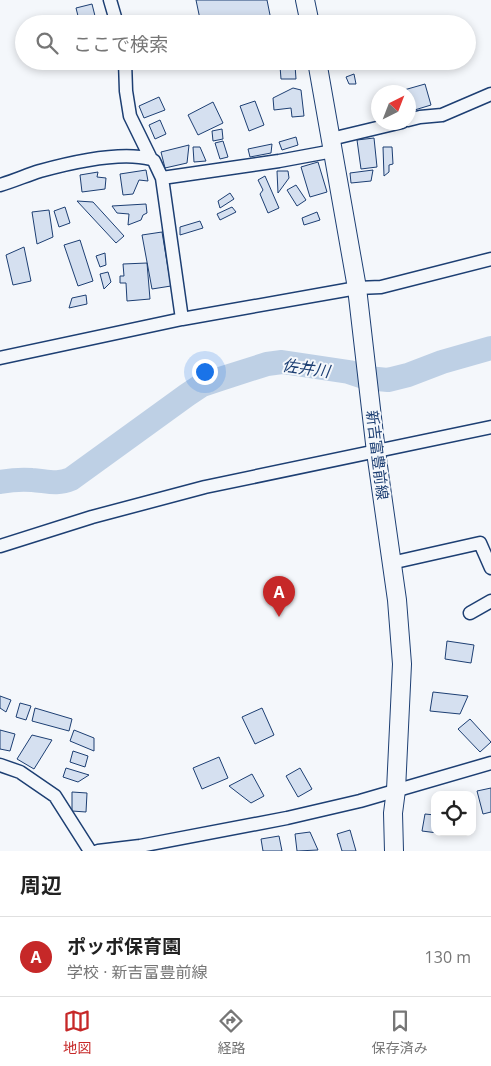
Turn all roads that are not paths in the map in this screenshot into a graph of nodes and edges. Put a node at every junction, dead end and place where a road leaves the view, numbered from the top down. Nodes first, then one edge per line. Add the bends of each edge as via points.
1 (110, 0) edge
2 (305, 0) edge
3 (114, 15) edge
4 (308, 15) edge
5 (125, 70) edge
6 (318, 70) edge
7 (491, 94) edge
8 (416, 118) edge
9 (378, 130) edge
10 (332, 145) junction
11 (151, 158) junction
12 (162, 178) junction
13 (0, 185) edge
14 (491, 259) edge
15 (356, 288) junction
16 (182, 319) junction
17 (0, 358) edge
18 (491, 427) edge
19 (376, 452) junction
20 (0, 546) edge
21 (391, 563) junction
22 (491, 568) edge
23 (491, 601) edge
24 (470, 613) dead end
25 (491, 763) edge
26 (0, 764) edge
27 (396, 790) junction
28 (90, 851) edge
29 (98, 851) edge
30 (394, 851) edge

1 - 3 street
2 - 4 main road
5 - 11 street via 130,116
6 - 10 main road, 新吉富豊前線
7 - 8 street via 442,115
9 - 10 street
10 - 12 street via 278,161
10 - 15 main road, 新吉富豊前線
11 - 12 street
11 - 13 street via 119,157 76,163
12 - 16 street
14 - 15 street via 381,287
15 - 16 street
15 - 19 main road, 新吉富豊前線
16 - 17 street
18 - 19 street
19 - 20 street via 148,501
19 - 21 main road, 新吉富豊前線
21 - 22 street via 480,543
21 - 27 main road, 新吉富豊前線 via 402,664
23 - 24 street
25 - 27 street
26 - 28 street via 20,772 56,796
27 - 29 street via 287,818
27 - 30 main road, 新吉富豊前線

